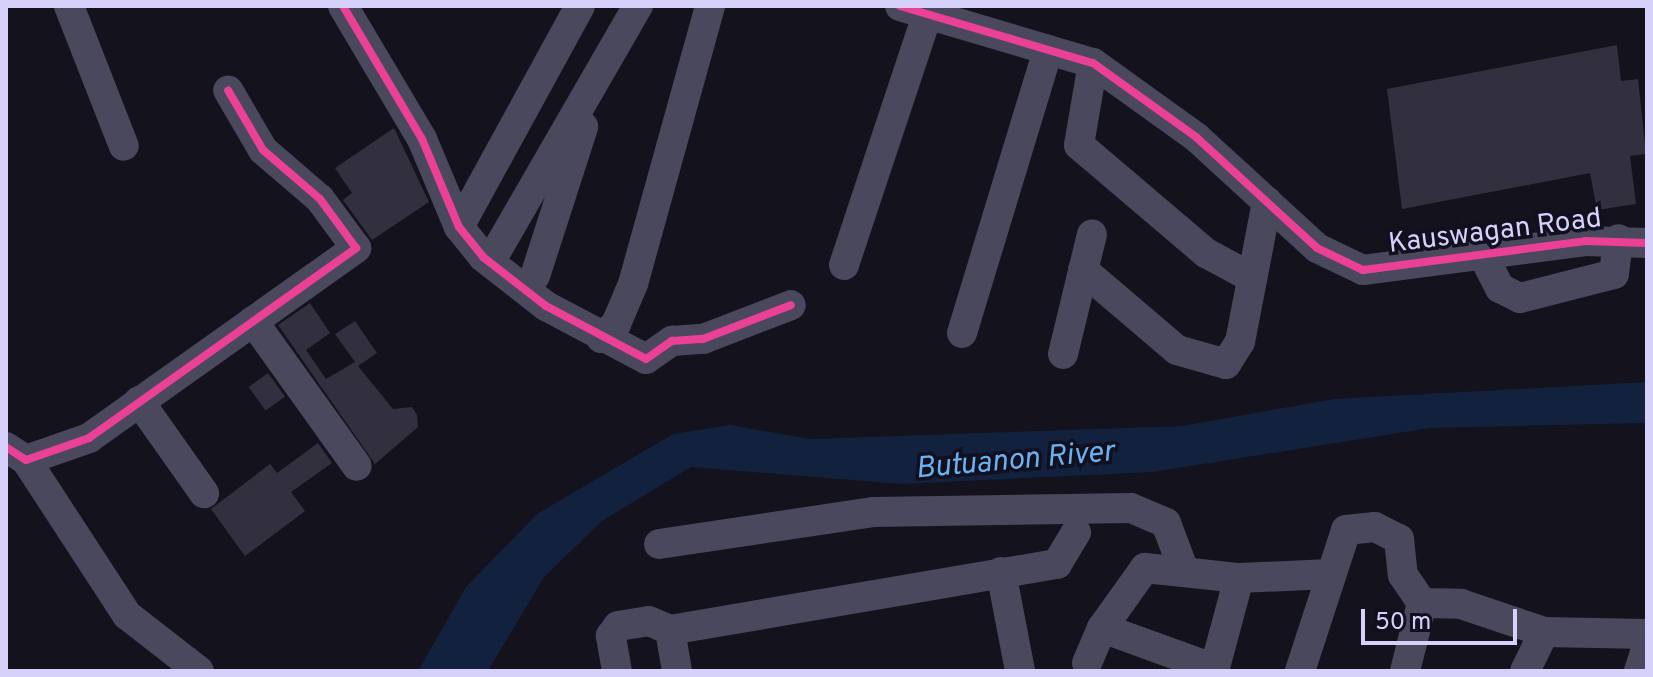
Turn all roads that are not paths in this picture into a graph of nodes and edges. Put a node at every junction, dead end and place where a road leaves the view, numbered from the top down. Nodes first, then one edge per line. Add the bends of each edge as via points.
1 (343, 6) edge
2 (580, 6) edge
3 (638, 6) edge
4 (710, 6) edge
5 (72, 7) edge
6 (914, 9) edge
7 (1048, 50) junction
8 (1093, 63) junction
9 (601, 71) junction
10 (228, 90) dead end
11 (124, 146) dead end
12 (1267, 202) junction
13 (517, 214) junction
14 (459, 227) junction
15 (548, 233) junction
16 (1092, 234) dead end
17 (1633, 241) edge
18 (497, 250) dead end
19 (1484, 257) junction
20 (844, 265) dead end
21 (1083, 270) junction
22 (1247, 275) junction
23 (535, 276) dead end
24 (791, 305) dead end
25 (253, 321) junction
26 (962, 333) dead end
27 (601, 338) junction
28 (1063, 354) dead end
29 (139, 401) junction
30 (16, 453) edge
31 (357, 466) dead end
32 (204, 493) dead end
33 (1076, 532) dead end
34 (659, 544) dead end
35 (1184, 571) junction
36 (1001, 572) junction
37 (1330, 574) junction
38 (1239, 578) junction
39 (1422, 603) junction
40 (1102, 628) junction
41 (670, 630) junction
42 (1544, 632) junction
43 (1647, 634) edge
44 (1647, 647) edge
45 (1087, 663) dead end
46 (1011, 669) edge
47 (1215, 670) edge
48 (199, 671) edge
49 (617, 671) edge
50 (677, 671) edge
51 (1300, 671) edge
52 (1405, 671) edge
53 (1525, 671) edge
54 (1639, 671) edge

1 - 14 street via 422,139
2 - 14 street
3 - 9 street
4 - 27 street via 633,284 616,324
5 - 11 street
6 - 7 street, Kauswagan Road
6 - 20 street
7 - 8 street, Kauswagan Road
7 - 26 street
8 - 12 street, Kauswagan Road via 1163,110
8 - 22 street via 1079,145 1206,253
9 - 13 street
9 - 15 street
10 - 25 street via 263,150 320,199 356,248
12 - 19 street, Kauswagan Road via 1317,248 1363,270
12 - 22 street
13 - 15 street
13 - 18 street
14 - 27 street via 521,286
15 - 23 street
16 - 21 street
17 - 19 street, Kauswagan Road
17 - 19 street via 1614,274 1520,298 1500,288
21 - 22 street via 1177,350 1226,364 1240,342
21 - 28 street
24 - 27 street via 703,339 672,341 646,359
25 - 29 street
25 - 31 street
29 - 30 street via 89,438
29 - 32 street
30 - 48 street via 127,615
33 - 36 street via 1057,564
34 - 35 street via 889,511 1131,508 1166,523
35 - 38 street
35 - 40 street via 1138,572
36 - 41 street
36 - 46 street
37 - 38 street
37 - 39 street via 1346,530 1375,527 1399,539 1403,575
37 - 51 street
38 - 47 street
39 - 42 street via 1461,604
39 - 52 street
40 - 45 street
40 - 47 street
41 - 49 street via 649,621 612,629
41 - 50 street
42 - 43 street
42 - 53 street
44 - 54 street

